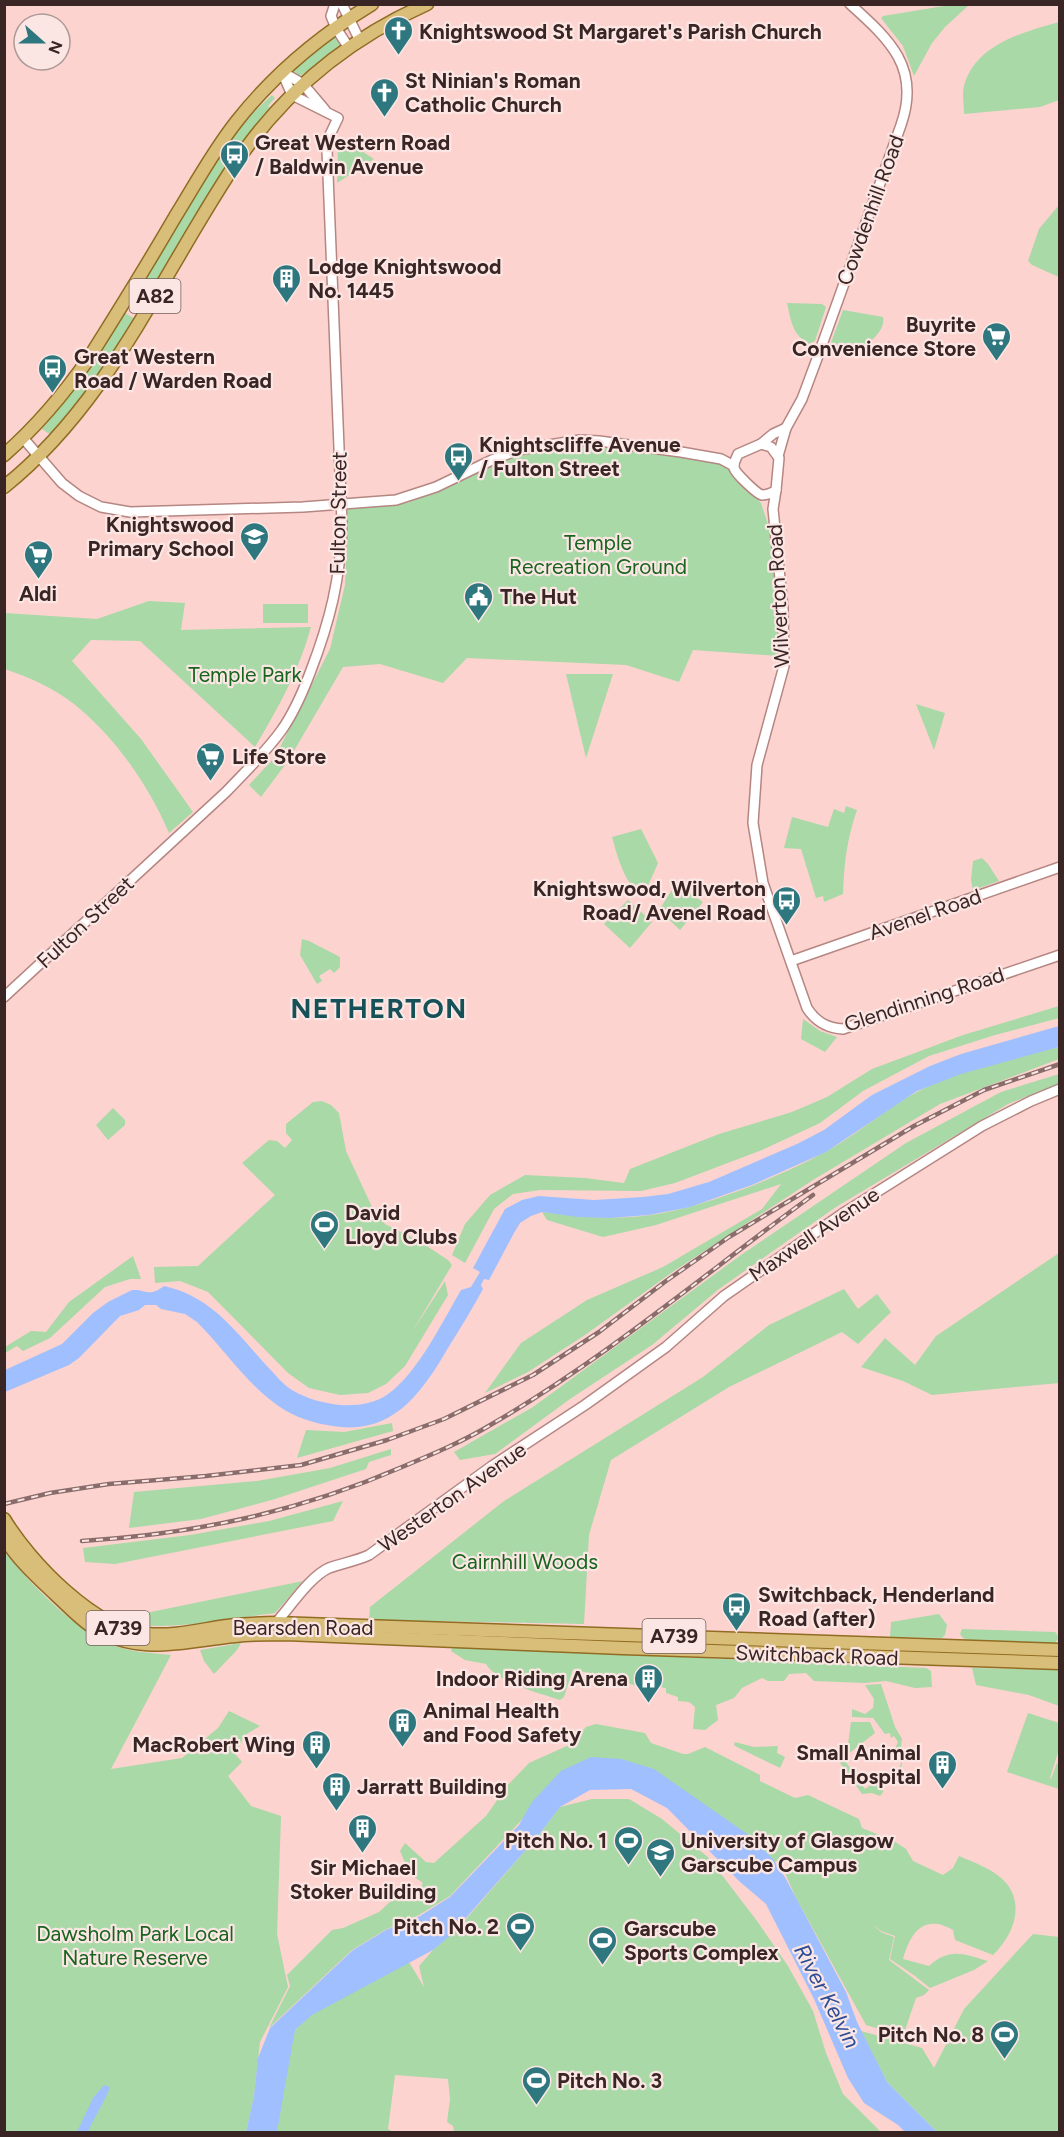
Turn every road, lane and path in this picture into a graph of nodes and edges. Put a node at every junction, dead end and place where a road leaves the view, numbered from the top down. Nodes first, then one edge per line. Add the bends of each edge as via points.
1 (335, 4) edge
2 (342, 4) edge
3 (372, 4) edge
4 (428, 4) edge
5 (850, 4) edge
6 (348, 19) junction
7 (336, 28) junction
8 (355, 44) junction
9 (282, 72) junction
10 (303, 84) junction
11 (292, 94) junction
12 (327, 111) junction
13 (786, 428) junction
14 (23, 438) junction
15 (761, 444) junction
16 (738, 454) junction
17 (4, 455) edge
18 (39, 456) junction
19 (778, 456) junction
20 (721, 459) junction
21 (734, 466) junction
22 (4, 487) edge
23 (776, 490) junction
24 (761, 495) junction
25 (342, 505) junction
26 (773, 509) junction
27 (1059, 867) edge
28 (1059, 954) edge
29 (791, 961) junction
30 (4, 997) edge
31 (1059, 1089) edge
32 (585, 1405) joint
33 (4, 1519) edge
34 (4, 1537) edge
35 (276, 1623) junction
36 (267, 1634) junction
37 (755, 1639) junction
38 (575, 1640) junction
39 (878, 1644) junction
40 (913, 1645) junction
41 (950, 1646) junction
42 (1059, 1650) edge
43 (754, 1653) junction
44 (876, 1657) junction
45 (948, 1660) junction
46 (985, 1661) junction
47 (1059, 1663) edge

1 - 7 street via 332,16
2 - 6 street
3 - 6 main road, A82
4 - 8 main road, A82
5 - 13 street, Cowdenhill Road via 896,52 905,72 907,102 818,356
6 - 7 main road, A82
6 - 8 street
7 - 8 street
7 - 9 main road, A82
8 - 10 main road, A82
9 - 10 street
9 - 11 street
9 - 14 main road, A82 via 237,120 212,155 89,358
10 - 11 main road, A82
10 - 12 street
11 - 12 street
11 - 18 main road, A82 via 237,161 100,384
12 - 25 street, Fulton Street via 338,118 327,150
13 - 15 street, Cowdenhill Road
13 - 19 street, Cowdenhill Road
14 - 17 main road, A82
14 - 18 street
15 - 16 street
15 - 19 street via 771,447
16 - 20 street
16 - 21 street
18 - 22 main road, A82
18 - 25 street via 79,496 116,511
19 - 23 street
20 - 21 street
20 - 25 street via 580,440 508,453 408,497
21 - 24 street
23 - 24 street
23 - 26 street, Wilverton Road
24 - 26 street, Wilverton Road
25 - 30 street, Fulton Street via 336,592 320,647 294,711 281,732 226,792
26 - 29 street, Wilverton Road via 783,608 784,666 757,765 753,823 763,883
27 - 29 street, Avenel Road
28 - 29 street, Glendinning Road via 843,1029 825,1026 812,1015
31 - 32 street, Maxwell Avenue via 982,1126 845,1212 723,1296 666,1347
32 - 35 street, Westerton Avenue via 369,1555 328,1569 315,1578
33 - 35 main road, Bearsden Road / A739 via 24,1548 71,1595 119,1628 158,1635
34 - 36 main road, Bearsden Road / A739 via 18,1558 76,1613 93,1627 121,1639 157,1646
35 - 36 street
35 - 38 main road, Bearsden Road / A739
36 - 38 main road, Bearsden Road / A739
37 - 38 main road, Switchback Road / A739
37 - 39 main road, Switchback Road / A739
37 - 43 main road
38 - 43 main road, Switchback Road / A739
39 - 40 main road, Switchback Road / A739
39 - 44 main road
40 - 41 main road, Switchback Road / A739
40 - 45 main road
41 - 42 main road, Switchback Road / A739
41 - 46 main road
43 - 44 main road, Switchback Road / A739
44 - 45 main road, Switchback Road / A739
45 - 46 main road, Switchback Road / A739
46 - 47 main road, Switchback Road / A739

